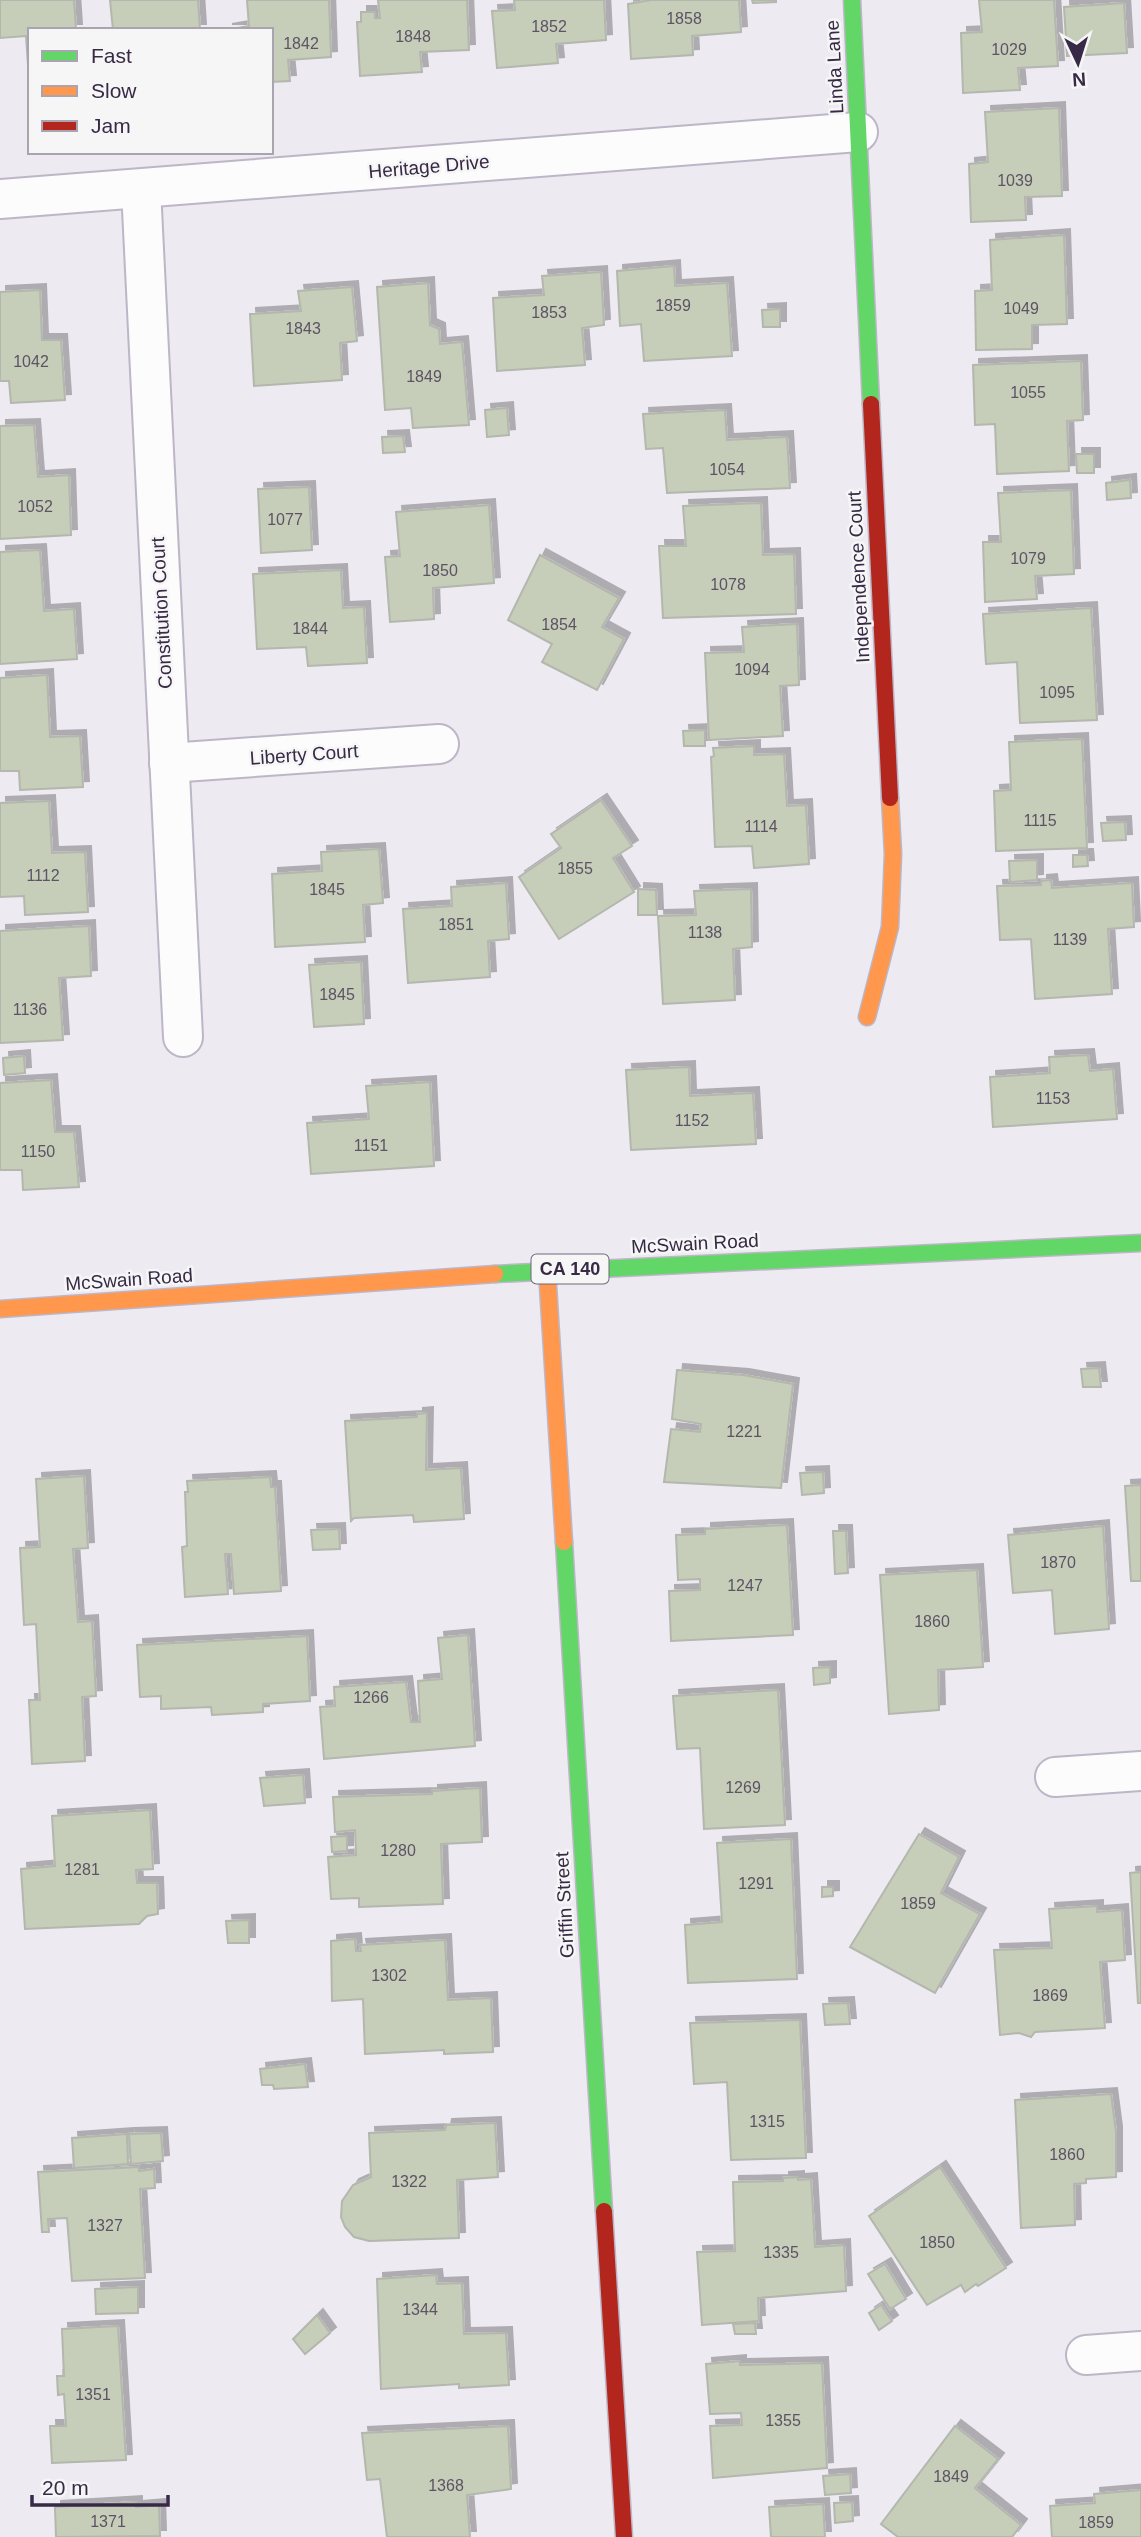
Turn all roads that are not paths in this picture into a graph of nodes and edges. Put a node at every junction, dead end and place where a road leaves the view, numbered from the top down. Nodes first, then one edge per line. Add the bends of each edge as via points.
1 (852, 0) edge
2 (858, 132) junction
3 (141, 189) junction
4 (0, 199) edge
5 (439, 744) dead end
6 (169, 763) junction
7 (867, 1017) dead end
8 (183, 1037) dead end
9 (1141, 1243) edge
10 (547, 1270) junction
11 (0, 1309) edge
12 (1141, 1771) edge
13 (1055, 1777) dead end
14 (1141, 2351) edge
15 (1086, 2355) dead end
16 (624, 2537) edge

1 - 2 street, Linda Lane
2 - 3 street, Heritage Drive
2 - 7 street, Independence Court via 893,854 890,927
3 - 4 street, Heritage Drive
3 - 6 street, Constitution Court
5 - 6 street, Liberty Court
6 - 8 street, Constitution Court
9 - 10 street, McSwain Road / CA 140
10 - 11 street, McSwain Road / CA 140
10 - 16 street, Griffin Street
12 - 13 street
14 - 15 street

